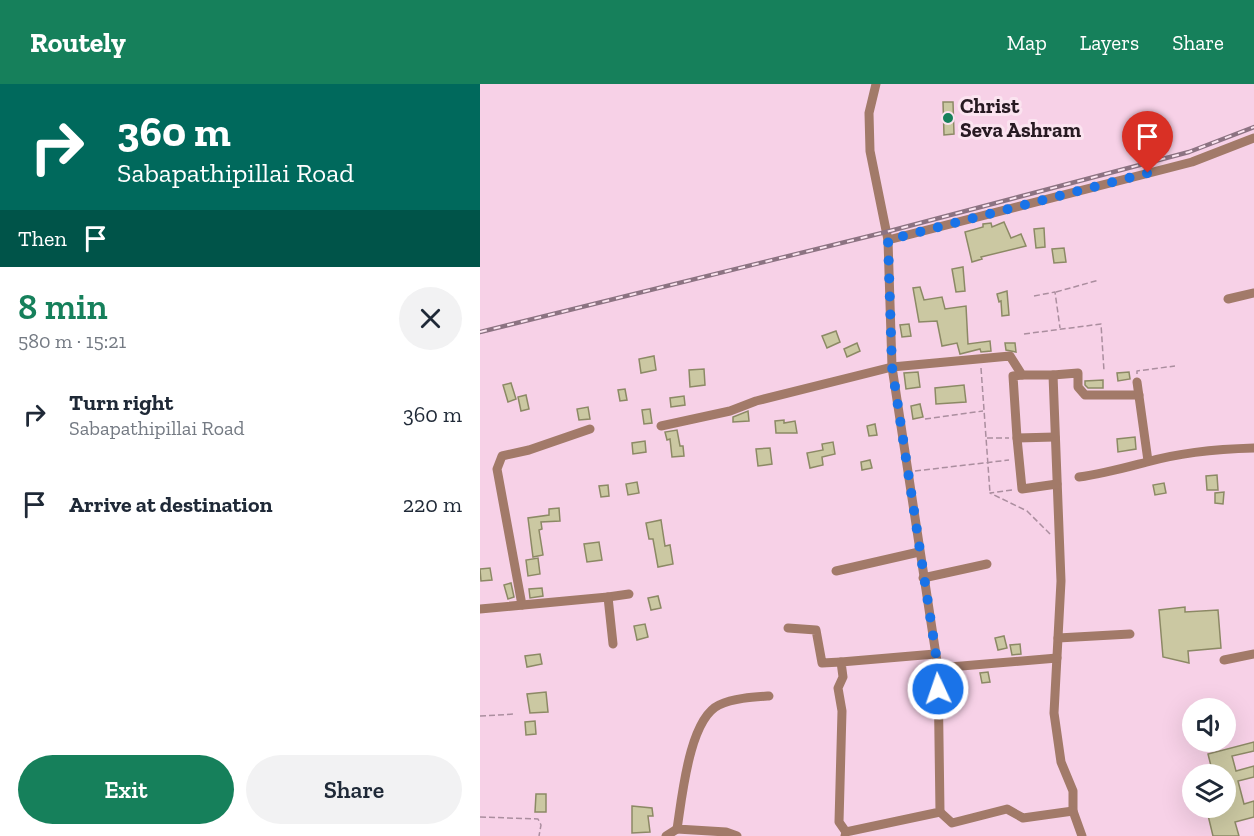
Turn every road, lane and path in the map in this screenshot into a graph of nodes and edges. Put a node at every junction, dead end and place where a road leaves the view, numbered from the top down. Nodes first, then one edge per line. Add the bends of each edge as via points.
1 (876, 84) edge
2 (1254, 138) edge
3 (888, 240) junction
4 (1099, 280) dead end
5 (1055, 292) junction
6 (1254, 292) edge
7 (1034, 296) dead end
8 (1228, 299) dead end
9 (1060, 329) junction
10 (1024, 334) dead end
11 (980, 359) junction
12 (1175, 366) dead end
13 (892, 367) junction
14 (1104, 371) dead end
15 (1022, 375) junction
16 (1053, 375) junction
17 (1137, 382) joint
18 (1139, 395) junction
19 (984, 410) junction
20 (926, 418) dead end
21 (661, 426) dead end
22 (590, 429) dead end
23 (1055, 436) junction
24 (986, 438) junction
25 (1017, 438) junction
26 (1254, 448) edge
27 (1019, 459) junction
28 (1148, 461) junction
29 (988, 462) junction
30 (907, 472) junction
31 (1079, 477) dead end
32 (1057, 484) junction
33 (1022, 489) junction
34 (990, 493) junction
35 (1051, 535) dead end
36 (919, 552) junction
37 (987, 564) dead end
38 (836, 572) dead end
39 (923, 578) junction
40 (629, 594) dead end
41 (608, 597) junction
42 (522, 605) junction
43 (480, 609) edge
44 (788, 628) dead end
45 (1130, 633) dead end
46 (1058, 638) junction
47 (614, 644) dead end
48 (936, 654) junction
49 (1254, 654) edge
50 (1057, 658) junction
51 (1224, 660) dead end
52 (841, 662) junction
53 (938, 668) junction
54 (769, 696) dead end
55 (515, 714) dead end
56 (480, 716) edge
57 (940, 812) junction
58 (1073, 812) junction
59 (480, 817) edge
60 (677, 829) junction
61 (845, 834) edge
62 (539, 836) edge
63 (666, 836) edge
64 (736, 836) edge
65 (1082, 836) edge

1 - 3 street via 869,113 870,151
2 - 3 street via 1192,162
3 - 13 street
4 - 5 path
5 - 7 path
5 - 9 path
6 - 8 street
9 - 10 path
9 - 14 path via 1101,324
11 - 13 street
11 - 15 street via 1010,356
11 - 19 path
12 - 17 path via 1137,371
13 - 21 street
13 - 30 street
15 - 16 street
15 - 25 street via 1013,376
16 - 18 street via 1078,373 1078,387 1085,395
16 - 23 street
17 - 18 street
18 - 28 street
19 - 20 path
19 - 24 path
22 - 42 street via 502,456 496,469
23 - 25 street
23 - 32 street
24 - 25 path
24 - 29 path
25 - 27 street
26 - 28 street via 1212,450
27 - 29 path
27 - 33 street
28 - 31 street via 1118,472
29 - 30 path
29 - 34 path
30 - 36 street
32 - 33 street
32 - 46 street via 1061,581
33 - 34 path
34 - 35 path via 1027,511
36 - 38 street
36 - 39 street
37 - 39 street
39 - 48 street
40 - 41 street
41 - 42 street
41 - 47 street
42 - 43 street
44 - 52 street via 816,630 822,663
45 - 46 street
46 - 50 street
48 - 52 street
48 - 53 street
49 - 51 street
50 - 53 street
50 - 58 street via 1054,713 1061,762 1073,791
52 - 61 street via 840,822
53 - 57 street
54 - 60 street via 747,697 717,706 698,730 688,761
55 - 56 path
57 - 58 street via 952,823 1007,809 1023,818
57 - 61 street
58 - 65 street
59 - 62 path via 538,819
60 - 63 street
60 - 64 street

